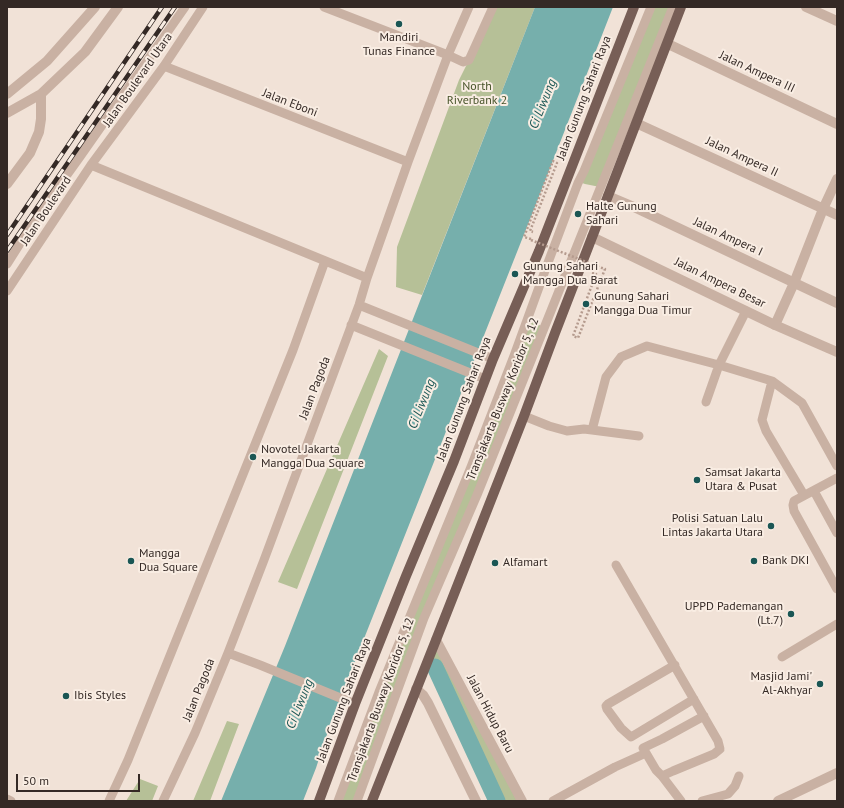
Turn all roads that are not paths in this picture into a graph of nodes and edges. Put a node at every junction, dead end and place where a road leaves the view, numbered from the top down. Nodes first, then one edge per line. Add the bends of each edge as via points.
1 (118, 7) edge
2 (185, 7) edge
3 (203, 7) edge
4 (324, 7) edge
5 (469, 7) edge
6 (493, 7) edge
7 (634, 7) edge
8 (651, 7) edge
9 (673, 7) edge
10 (680, 7) edge
11 (806, 7) edge
12 (92, 8) edge
13 (837, 21) edge
14 (666, 43) junction
15 (448, 55) junction
16 (164, 66) junction
17 (7, 94) edge
18 (41, 94) junction
19 (7, 113) edge
20 (636, 123) junction
21 (837, 124) edge
22 (408, 162) junction
23 (91, 165) junction
24 (837, 179) edge
25 (7, 184) edge
26 (608, 196) junction
27 (824, 209) junction
28 (837, 215) edge
29 (592, 237) junction
30 (326, 261) junction
31 (7, 264) edge
32 (367, 278) junction
33 (794, 282) junction
34 (7, 291) edge
35 (837, 303) edge
36 (359, 305) junction
37 (746, 311) junction
38 (351, 325) junction
39 (775, 325) junction
40 (837, 352) edge
41 (492, 359) junction
42 (719, 365) junction
43 (485, 379) junction
44 (772, 381) junction
45 (706, 402) dead end
46 (524, 416) junction
47 (592, 430) junction
48 (639, 436) dead end
49 (837, 466) edge
50 (837, 478) edge
51 (814, 491) junction
52 (804, 495) junction
53 (837, 533) edge
54 (616, 565) dead end
55 (837, 589) edge
56 (837, 624) edge
57 (436, 640) junction
58 (228, 653) junction
59 (782, 657) dead end
60 (675, 665) junction
61 (416, 689) junction
62 (694, 699) junction
63 (355, 704) junction
64 (704, 716) junction
65 (631, 737) junction
66 (644, 751) junction
67 (837, 773) edge
68 (662, 776) junction
69 (739, 776) dead end
70 (7, 799) edge
71 (11, 801) edge
72 (109, 801) edge
73 (163, 801) edge
74 (319, 801) edge
75 (338, 801) edge
76 (357, 801) edge
77 (372, 801) edge
78 (476, 801) edge
79 (522, 801) edge
80 (553, 801) edge
81 (681, 801) edge
82 (702, 801) edge
83 (778, 801) edge

1 - 18 street via 84,52
2 - 31 lane via 38,215
3 - 16 lane, Jalan Boulevard Utara
4 - 15 lane
5 - 15 lane, Jalan Pagoda
6 - 15 lane via 469,60 463,62
7 - 41 main road, Jalan Gunung Sahari Raya via 539,251
8 - 75 lane, Transjakarta Busway Koridor 5, 12 via 578,183 471,468 379,692
9 - 76 lane, Transjakarta Busway Koridor 5, 12 via 477,495 424,618
10 - 14 main road
11 - 13 street
12 - 17 street via 47,61
14 - 20 main road
14 - 21 street, Jalan Ampera III
15 - 22 lane, Jalan Pagoda
16 - 22 lane, Jalan Eboni
16 - 23 lane, Jalan Boulevard Utara
18 - 19 street
18 - 25 street via 42,119 38,132 30,153
20 - 26 main road
20 - 27 street, Jalan Ampera II
22 - 32 lane, Jalan Pagoda
23 - 30 lane
23 - 34 lane, Jalan Boulevard
24 - 27 street
26 - 29 main road
26 - 33 street, Jalan Ampera I
27 - 28 street, Jalan Ampera II
27 - 33 street
29 - 37 street, Jalan Ampera Besar
29 - 46 main road
30 - 32 lane
30 - 72 lane via 293,350 128,760
32 - 36 lane, Jalan Pagoda
33 - 35 street, Jalan Ampera I
33 - 39 street
36 - 38 lane, Jalan Pagoda
36 - 41 lane
37 - 39 street, Jalan Ampera Besar
37 - 42 lane
38 - 43 lane
38 - 58 lane, Jalan Pagoda
39 - 40 street, Jalan Ampera Besar
41 - 43 main road, Jalan Gunung Sahari Raya
42 - 44 lane
42 - 45 lane
42 - 47 lane via 647,346 621,357 606,377
43 - 63 main road, Jalan Gunung Sahari Raya
44 - 49 lane via 802,403
44 - 52 lane via 762,420
46 - 47 lane via 567,431
46 - 57 main road
47 - 48 lane
50 - 51 lane
51 - 52 lane
51 - 53 lane
52 - 55 lane via 794,501 794,511
54 - 60 lane
56 - 59 lane
57 - 61 main road
57 - 79 street, Jalan Hidup Baru
58 - 63 lane
58 - 73 lane, Jalan Pagoda
60 - 62 lane
60 - 65 lane via 606,706 621,728
61 - 77 main road
61 - 78 street via 428,704
62 - 64 lane
62 - 65 lane
63 - 74 main road, Jalan Gunung Sahari Raya
64 - 66 lane
64 - 68 lane via 718,740 720,750
65 - 66 lane
66 - 68 lane
66 - 80 lane
67 - 83 street
68 - 81 lane
69 - 82 lane via 728,794
70 - 71 lane

